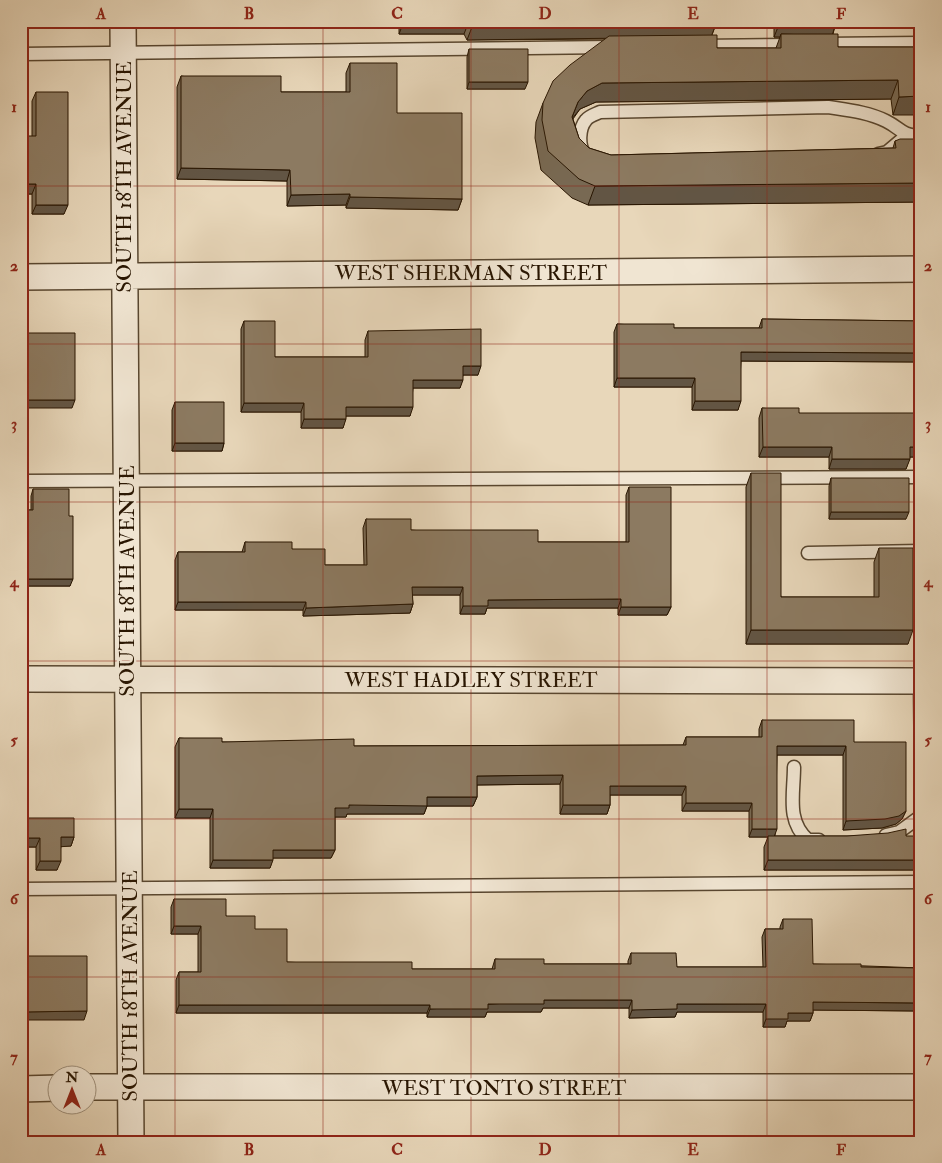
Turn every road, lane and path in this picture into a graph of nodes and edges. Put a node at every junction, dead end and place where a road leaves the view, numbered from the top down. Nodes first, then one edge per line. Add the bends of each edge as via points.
1 (123, 21) edge
2 (921, 43) edge
3 (692, 46) edge
4 (623, 47) edge
5 (21, 54) edge
6 (123, 54) junction
7 (906, 136) junction
8 (921, 136) edge
9 (863, 158) edge
10 (598, 163) edge
11 (921, 269) edge
12 (124, 276) junction
13 (21, 277) edge
14 (921, 477) edge
15 (126, 480) junction
16 (21, 482) edge
17 (921, 552) edge
18 (808, 553) dead end
19 (21, 679) edge
20 (128, 679) junction
21 (921, 681) edge
22 (794, 767) dead end
23 (921, 770) edge
24 (921, 816) edge
25 (874, 837) edge
26 (828, 840) edge
27 (921, 882) edge
28 (21, 889) edge
29 (129, 889) junction
30 (131, 1087) junction
31 (921, 1087) edge
32 (48, 1088) edge
33 (98, 1088) edge
34 (21, 1089) edge
35 (131, 1142) edge

1 - 6 street, SOUTH 18TH AVENUE
2 - 3 lane
4 - 6 lane
5 - 6 lane
6 - 12 street, SOUTH 18TH AVENUE
7 - 8 lane
7 - 9 lane via 887,152
7 - 10 lane via 886,121 828,107 600,112 586,119 581,132 581,150 591,161
11 - 12 street, WEST SHERMAN STREET
12 - 13 street, WEST SHERMAN STREET
12 - 15 street, SOUTH 18TH AVENUE
14 - 15 lane
15 - 16 lane
15 - 20 street, SOUTH 18TH AVENUE
17 - 18 lane
19 - 20 street, WEST HADLEY STREET
20 - 21 street, WEST HADLEY STREET
20 - 29 street, SOUTH 18TH AVENUE
21 - 23 lane
22 - 26 lane via 793,822 808,840
24 - 25 lane via 899,832
27 - 29 lane
28 - 29 lane
29 - 30 street, SOUTH 18TH AVENUE
30 - 31 street, WEST TONTO STREET
30 - 33 street, WEST TONTO STREET
30 - 35 street, SOUTH 18TH AVENUE
32 - 34 street

